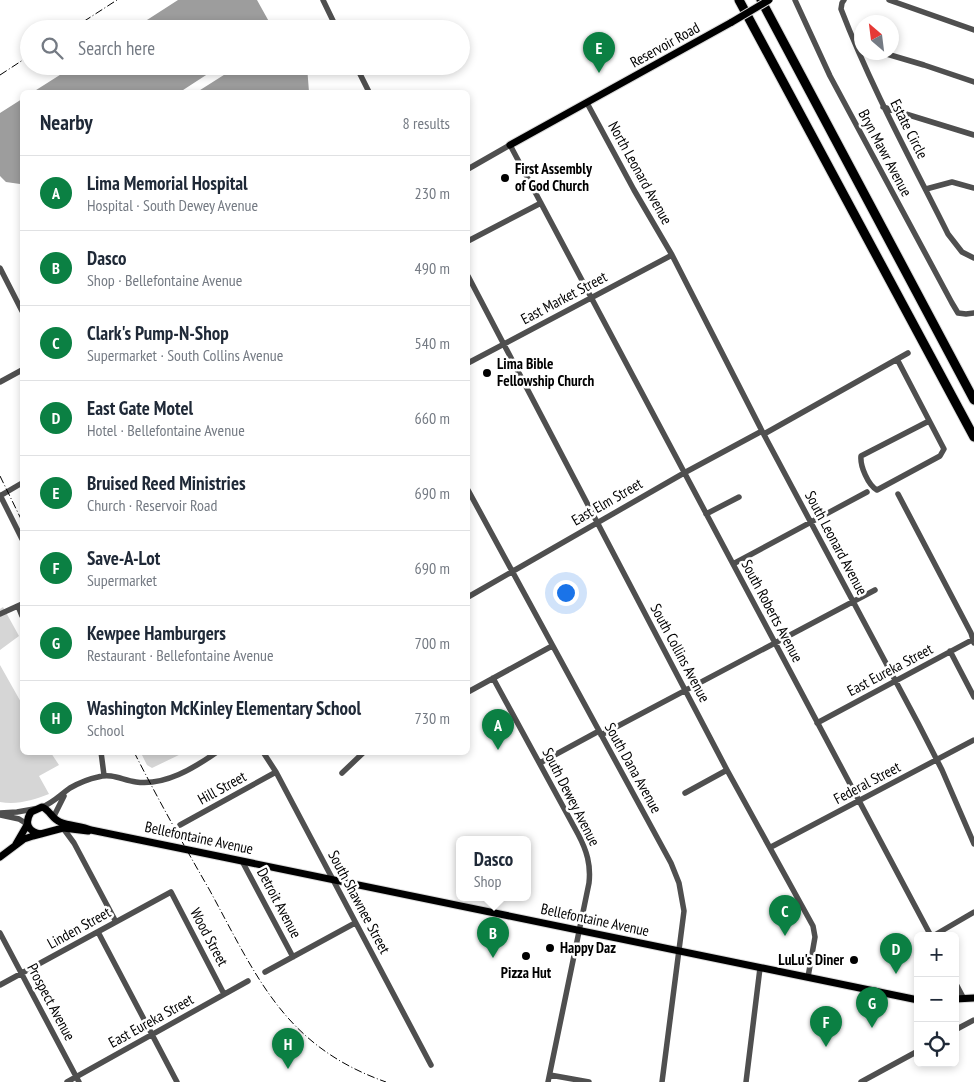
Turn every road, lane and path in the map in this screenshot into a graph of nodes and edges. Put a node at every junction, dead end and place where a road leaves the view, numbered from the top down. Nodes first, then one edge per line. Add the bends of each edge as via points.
1 (323, 0) edge
2 (739, 0) edge
3 (761, 0) edge
4 (769, 0) edge
5 (795, 0) edge
6 (844, 0) edge
7 (889, 0) edge
8 (333, 20) edge
9 (974, 30) edge
10 (854, 37) edge
11 (899, 58) edge
12 (864, 60) edge
13 (360, 75) edge
14 (974, 82) edge
15 (368, 90) edge
16 (587, 103) junction
17 (883, 107) junction
18 (974, 135) edge
19 (510, 145) junction
20 (470, 167) edge
21 (974, 188) edge
22 (926, 189) junction
23 (541, 203) junction
24 (470, 240) edge
25 (672, 255) junction
26 (974, 258) edge
27 (0, 270) edge
28 (470, 280) edge
29 (591, 298) junction
30 (20, 307) edge
31 (974, 313) edge
32 (504, 344) junction
33 (908, 354) dead end
34 (897, 360) junction
35 (470, 362) edge
36 (20, 371) edge
37 (0, 382) edge
38 (974, 400) edge
39 (929, 421) junction
40 (763, 433) junction
41 (974, 437) edge
42 (684, 473) junction
43 (20, 484) edge
44 (867, 492) dead end
45 (470, 494) edge
46 (898, 494) dead end
47 (0, 495) edge
48 (739, 497) dead end
49 (706, 514) junction
50 (810, 522) junction
51 (598, 523) junction
52 (20, 535) edge
53 (733, 564) junction
54 (512, 572) junction
55 (874, 590) dead end
56 (470, 596) edge
57 (852, 602) junction
58 (20, 605) edge
59 (0, 614) edge
60 (973, 640) edge
61 (775, 643) junction
62 (552, 646) junction
63 (950, 651) junction
64 (493, 678) junction
65 (895, 681) junction
66 (686, 690) junction
67 (470, 691) edge
68 (974, 697) edge
69 (817, 723) junction
70 (600, 733) junction
71 (974, 740) edge
72 (101, 755) edge
73 (212, 755) edge
74 (265, 755) edge
75 (361, 755) edge
76 (936, 760) junction
77 (540, 763) junction
78 (728, 770) junction
79 (276, 772) junction
80 (342, 773) dead end
81 (104, 776) junction
82 (66, 792) junction
83 (685, 792) dead end
84 (859, 801) junction
85 (38, 808) junction
86 (0, 814) edge
87 (54, 817) junction
88 (27, 824) junction
89 (180, 825) dead end
90 (64, 828) junction
91 (72, 830) junction
92 (91, 830) junction
93 (43, 833) junction
94 (74, 843) junction
95 (974, 844) edge
96 (14, 847) junction
97 (771, 848) junction
98 (0, 857) edge
99 (242, 861) junction
100 (332, 880) junction
101 (171, 892) joint
102 (974, 912) edge
103 (116, 922) junction
104 (355, 922) junction
105 (578, 930) junction
106 (98, 932) junction
107 (930, 932) edge
108 (939, 932) edge
109 (0, 933) edge
110 (678, 950) junction
111 (293, 957) junction
112 (760, 968) junction
113 (265, 972) dead end
114 (21, 974) junction
115 (808, 977) junction
116 (248, 981) dead end
117 (0, 985) edge
118 (959, 990) edge
119 (224, 994) junction
120 (974, 998) edge
121 (914, 999) edge
122 (959, 999) edge
123 (964, 999) junction
124 (974, 1020) edge
125 (959, 1028) edge
126 (151, 1035) junction
127 (914, 1053) edge
128 (431, 1065) dead end
129 (550, 1075) junction
130 (78, 1079) edge
131 (67, 1082) edge
132 (176, 1082) edge
133 (548, 1082) edge
134 (589, 1082) edge
135 (662, 1082) edge
136 (746, 1082) edge
137 (861, 1082) edge

1 - 8 street
2 - 41 highway
3 - 38 highway
4 - 16 main road, Reservoir Road, bridge
5 - 31 street, Bryn Mawr Avenue via 830,76 952,303 958,313
6 - 10 street, Estate Circle via 841,9
7 - 9 street
11 - 14 street
12 - 17 street, Estate Circle
13 - 15 street
16 - 19 main road, Reservoir Road
16 - 25 street, North Leonard Avenue
17 - 18 street
17 - 22 street, Estate Circle
19 - 20 street, Reservoir Road
19 - 23 street, South Roberts Avenue
21 - 22 street via 952,182
22 - 26 street, Estate Circle via 956,246
23 - 24 street
23 - 29 street, South Roberts Avenue
25 - 29 street, East Market Street
25 - 40 street, South Leonard Avenue
27 - 30 street
28 - 32 street, South Collins Avenue
29 - 32 street, East Market Street
29 - 42 street, South Roberts Avenue
32 - 35 street, East Market Street
32 - 51 street, South Collins Avenue
33 - 34 street, East Elm Street
34 - 39 street
34 - 40 street, East Elm Street
36 - 37 street
39 - 39 street via 943,454 876,490 873,488 862,466 861,456
40 - 42 street, East Elm Street
40 - 50 street, South Leonard Avenue
42 - 49 street, South Roberts Avenue
42 - 51 street, East Elm Street
43 - 47 street
44 - 50 street
45 - 54 street, South Dana Avenue
46 - 60 street
47 - 52 street
48 - 49 street
49 - 53 street, South Roberts Avenue
50 - 53 street
50 - 57 street, South Leonard Avenue
51 - 54 street, East Elm Street
51 - 66 street, South Collins Avenue
53 - 61 street, South Roberts Avenue
54 - 56 street, East Elm Street
54 - 62 street, South Dana Avenue
55 - 57 street
57 - 61 street
57 - 65 street, South Leonard Avenue
58 - 59 street
60 - 63 street, East Eureka Street
61 - 66 street
61 - 69 street, South Roberts Avenue
62 - 64 street
62 - 70 street, South Dana Avenue
63 - 65 street, East Eureka Street
63 - 68 street
64 - 67 street
64 - 77 street, South Dewey Avenue
65 - 69 street, East Eureka Street
65 - 76 street, South Leonard Avenue
66 - 70 street
66 - 78 street, South Collins Avenue
69 - 84 street, South Roberts Avenue
70 - 77 street
70 - 110 street, South Dana Avenue via 676,873 684,911
71 - 76 street, Federal Street
72 - 81 street
73 - 81 street via 157,782
74 - 79 street, South Shawnee Street
75 - 80 street
76 - 84 street, Federal Street
76 - 95 street, South Leonard Avenue
77 - 105 street, South Dewey Avenue via 588,857 589,883
78 - 83 street
78 - 97 street, South Collins Avenue
79 - 89 street, Hill Street
79 - 100 street, South Shawnee Street
81 - 82 street via 84,781
82 - 85 street
82 - 87 street
84 - 97 street, Federal Street
84 - 107 street, South Roberts Avenue
85 - 86 street
85 - 87 main road via 48,810
85 - 88 main road via 28,817
86 - 88 street
87 - 92 main road, Bellefontaine Avenue via 62,823
87 - 93 main road via 52,827
88 - 93 main road via 32,831
88 - 96 main road
90 - 91 main road, Bellefontaine Avenue
90 - 93 main road, Bellefontaine Avenue
90 - 94 street
91 - 92 main road, Bellefontaine Avenue
91 - 94 street
92 - 99 main road, Bellefontaine Avenue
93 - 96 main road via 28,837
94 - 103 street
96 - 98 main road
97 - 115 street, South Collins Avenue via 815,932
99 - 100 main road, Bellefontaine Avenue
99 - 111 street, Detroit Avenue
100 - 104 street, South Shawnee Street
100 - 105 main road, Bellefontaine Avenue
101 - 103 street, Linden Street
101 - 119 street, Wood Street
102 - 108 street
103 - 106 street, Linden Street
104 - 111 street
104 - 128 street, South Shawnee Street
105 - 110 main road, Bellefontaine Avenue
105 - 129 street, South Dewey Avenue
106 - 114 street, Linden Street
106 - 126 street
109 - 114 street, Prospect Avenue
110 - 112 main road, Bellefontaine Avenue
110 - 135 street, South Dana Avenue
111 - 113 street
112 - 115 main road, Bellefontaine Avenue
112 - 136 street
114 - 117 street, Linden Street
114 - 130 street, Prospect Avenue
115 - 121 main road, Bellefontaine Avenue
116 - 119 street, East Eureka Street
118 - 123 street
119 - 126 street, East Eureka Street
120 - 123 main road
122 - 123 main road
124 - 125 street
126 - 130 street, East Eureka Street
126 - 132 street
127 - 137 street
129 - 133 street, South Dewey Avenue
129 - 134 street
130 - 131 street, East Eureka Street

